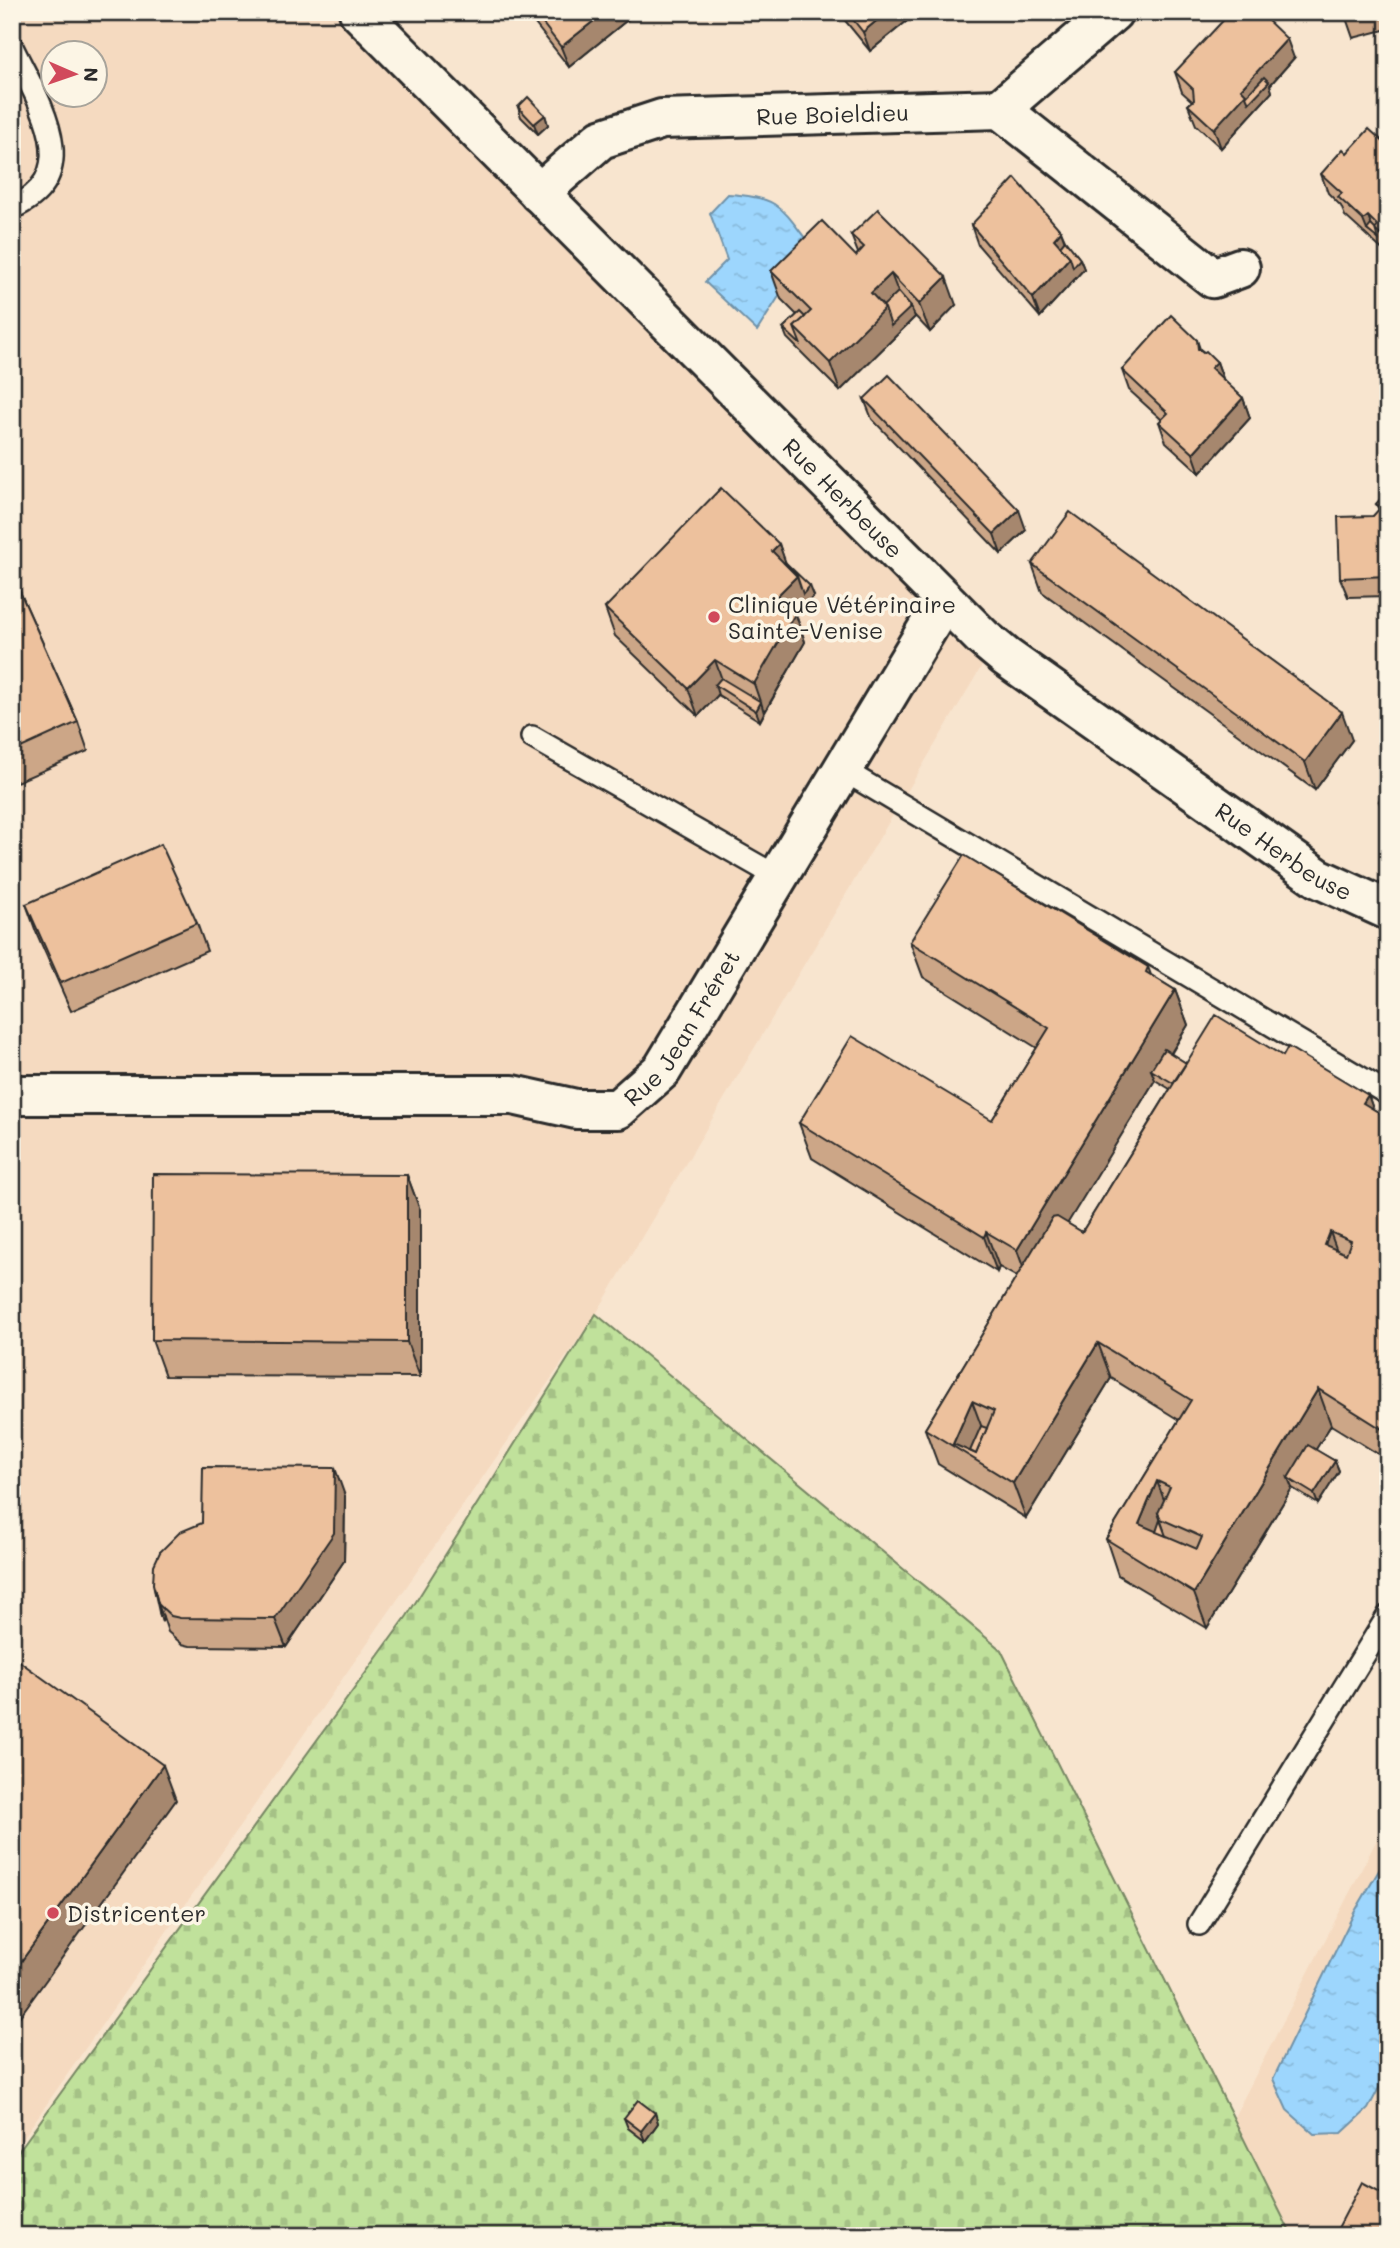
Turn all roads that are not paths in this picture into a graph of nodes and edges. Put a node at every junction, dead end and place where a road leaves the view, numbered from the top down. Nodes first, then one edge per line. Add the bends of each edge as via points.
1 (359, 12) edge
2 (1114, 12) edge
3 (12, 47) edge
4 (1000, 108) junction
5 (539, 193) junction
6 (12, 208) edge
7 (1240, 268) dead end
8 (944, 601) junction
9 (532, 737) dead end
10 (843, 770) junction
11 (778, 877) junction
12 (1388, 910) edge
13 (1388, 1094) edge
14 (12, 1095) edge
15 (1388, 1616) edge
16 (1199, 1924) dead end

1 - 5 street, Rue Herbeuse
2 - 4 street
3 - 6 lane via 52,133 54,152 41,187 28,201
4 - 5 street, Rue Boieldieu via 662,118 601,139
4 - 7 street via 1213,278
5 - 8 street, Rue Herbeuse
8 - 10 street, Rue Jean Fréret
8 - 12 street, Rue Herbeuse via 1006,657 1318,878
9 - 11 lane
10 - 11 street, Rue Jean Fréret
10 - 13 lane
11 - 14 street, Rue Jean Fréret via 662,1070 618,1108 576,1109 513,1095
15 - 16 lane

